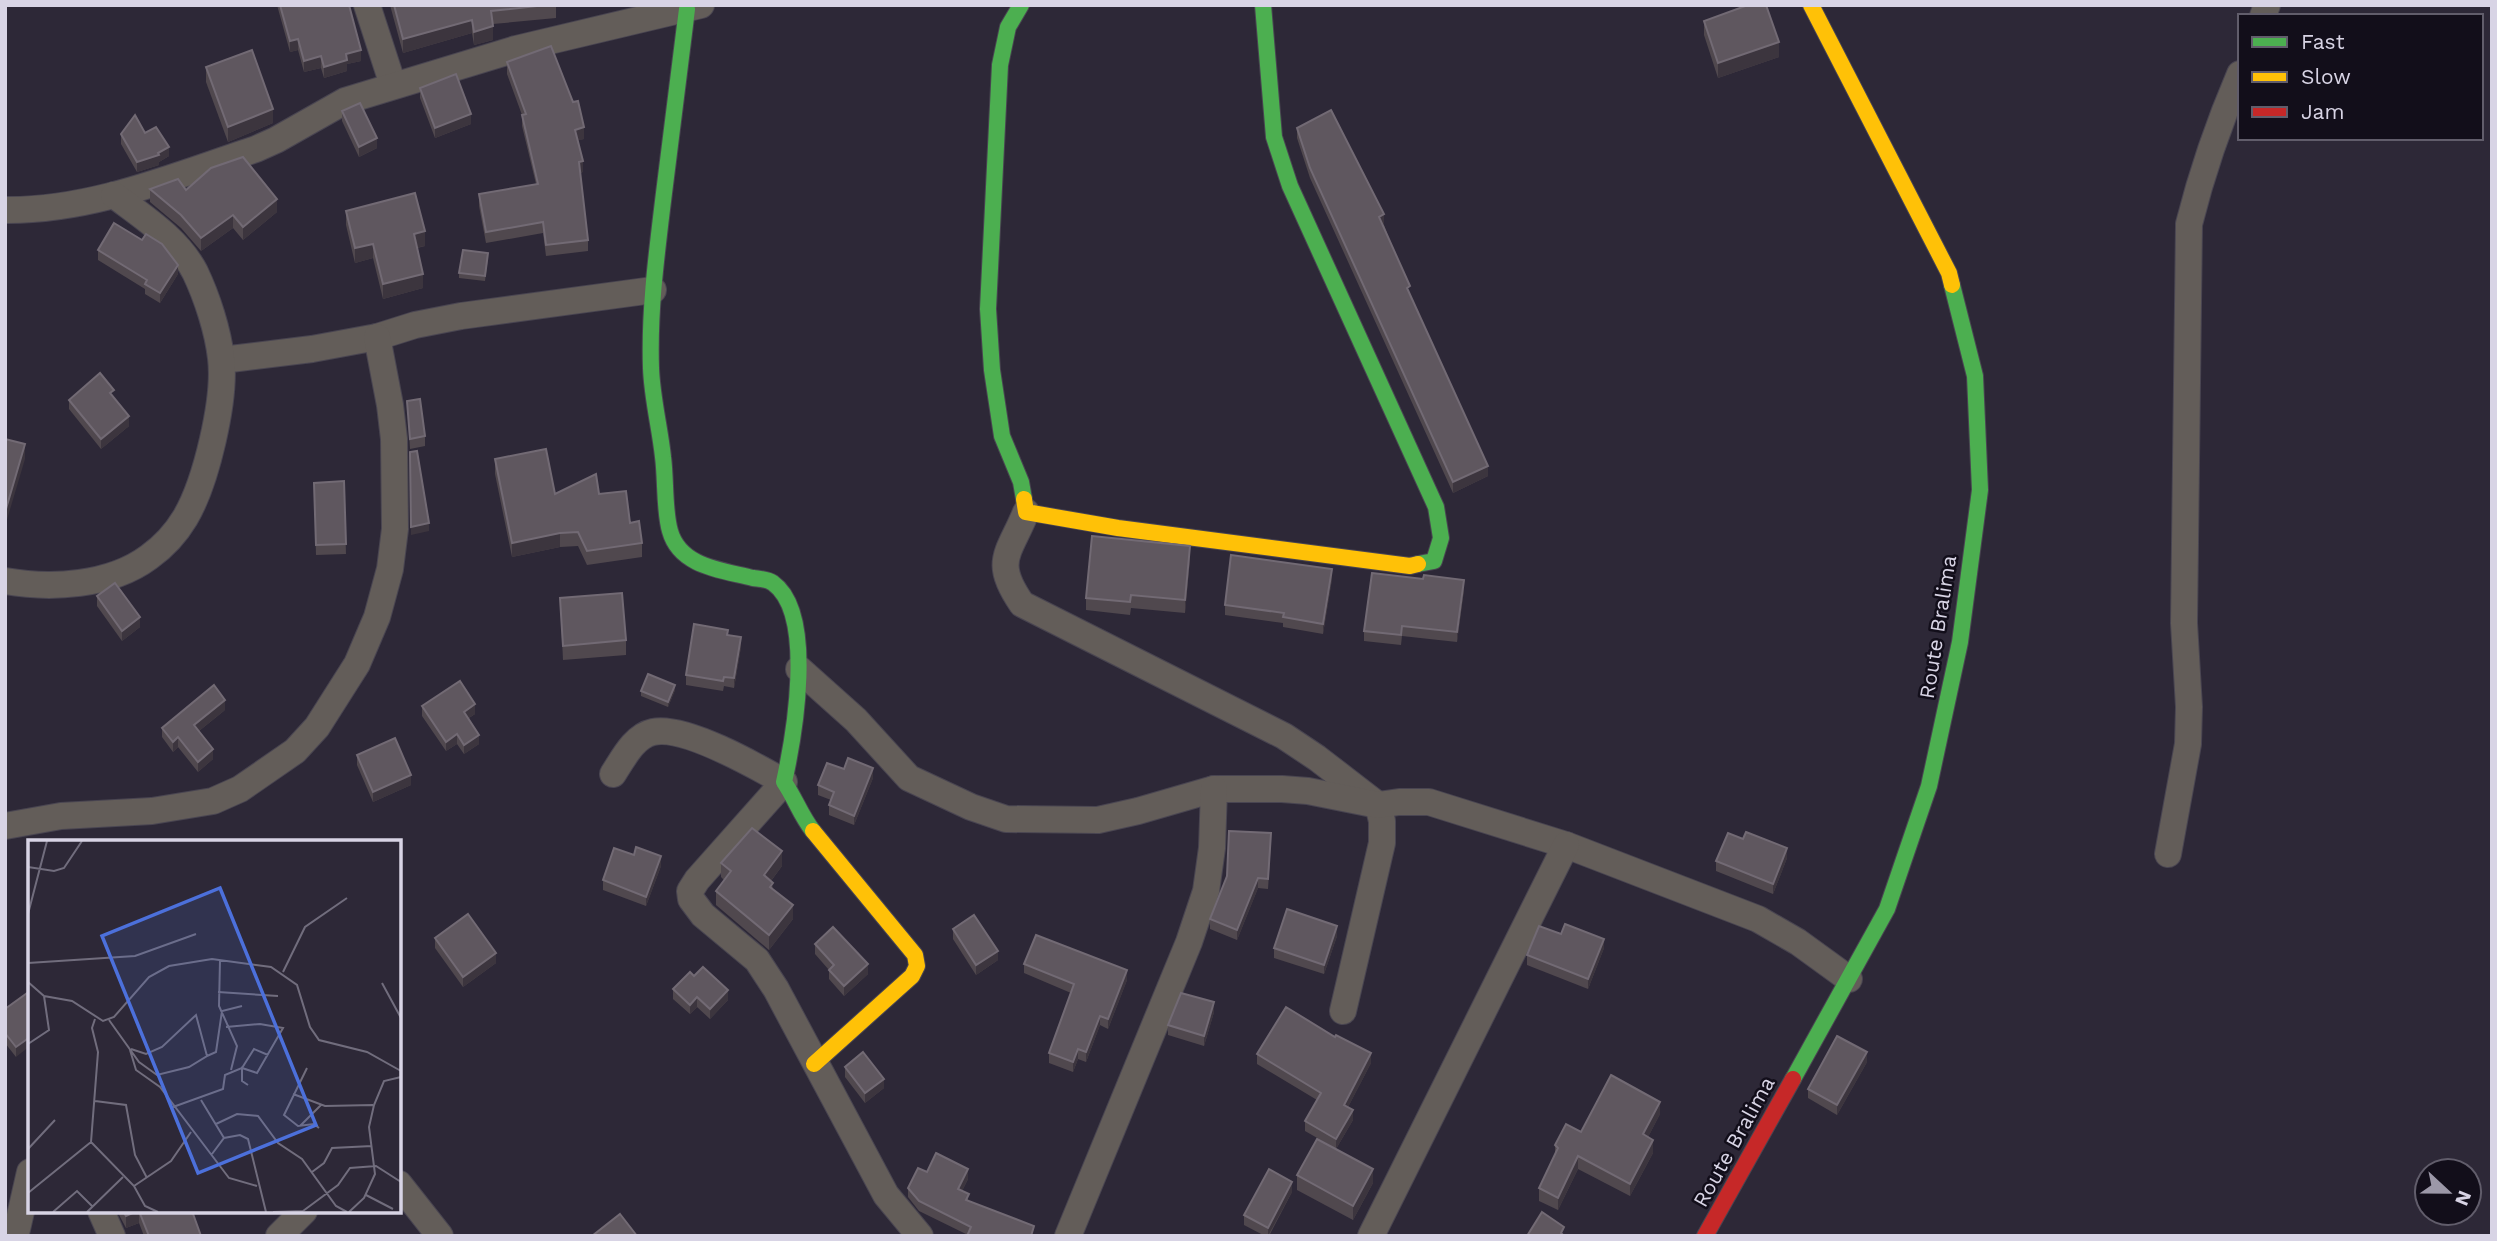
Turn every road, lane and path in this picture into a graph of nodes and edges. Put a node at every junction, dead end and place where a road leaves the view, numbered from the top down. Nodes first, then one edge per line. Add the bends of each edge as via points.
1 (368, 5) edge
2 (1021, 5) edge
3 (1263, 5) edge
4 (1811, 5) edge
5 (694, 7) edge
6 (2238, 79) edge
7 (393, 85) junction
8 (114, 195) junction
9 (5, 210) edge
10 (653, 290) junction
11 (377, 337) junction
12 (222, 360) junction
13 (1026, 512) junction
14 (5, 580) edge
15 (799, 669) junction
16 (613, 774) dead end
17 (784, 782) junction
18 (1214, 789) junction
19 (1378, 805) junction
20 (5, 827) edge
21 (1566, 845) junction
22 (2168, 854) dead end
23 (1849, 979) junction
24 (1343, 1011) dead end
25 (814, 1064) junction
26 (28, 1181) edge
27 (401, 1187) edge
28 (102, 1213) edge
29 (302, 1213) edge
30 (13, 1236) edge
31 (111, 1236) edge
32 (279, 1236) edge
33 (440, 1236) edge
34 (920, 1236) edge
35 (1068, 1236) edge
36 (1371, 1236) edge
37 (1705, 1236) edge

1 - 7 street
2 - 13 street via 1008,27 1000,65 988,309 1002,436 1021,482
3 - 13 street via 1277,149 1436,507 1441,538 1434,561 1410,566
4 - 23 street, Route Bralima via 1949,273 1975,376 1980,490 1960,642 1929,786 1887,909
5 - 7 street
5 - 10 street
6 - 22 street via 2208,156 2189,224 2183,624 2188,744
7 - 8 street via 345,101 256,149
8 - 9 street via 58,208
8 - 12 street via 183,253 195,272
10 - 11 street via 461,316
10 - 15 street via 650,371 670,532 683,555 694,562 773,583 781,590 794,618
11 - 12 street
11 - 20 street via 394,439 395,529 390,569 357,664 317,727 295,751 240,789 213,801 152,811 61,816
12 - 14 street via 209,452 198,490 170,539 148,558 93,581
13 - 19 street via 1004,568 1022,604 1284,736
15 - 17 street
15 - 18 street via 856,720 909,778 1006,819 1098,820
16 - 17 street via 635,742 651,732 668,731 702,741
17 - 25 street via 690,891 703,915 757,960
17 - 25 street via 805,821 915,955 912,976
18 - 19 street via 1308,791
18 - 35 street via 1212,848 1202,904
19 - 21 street via 1429,802
19 - 24 street via 1382,844
21 - 23 street via 1758,919
21 - 36 street
23 - 37 street, Route Bralima
25 - 34 street via 886,1195
26 - 30 street
27 - 33 street
28 - 31 street
29 - 32 street

